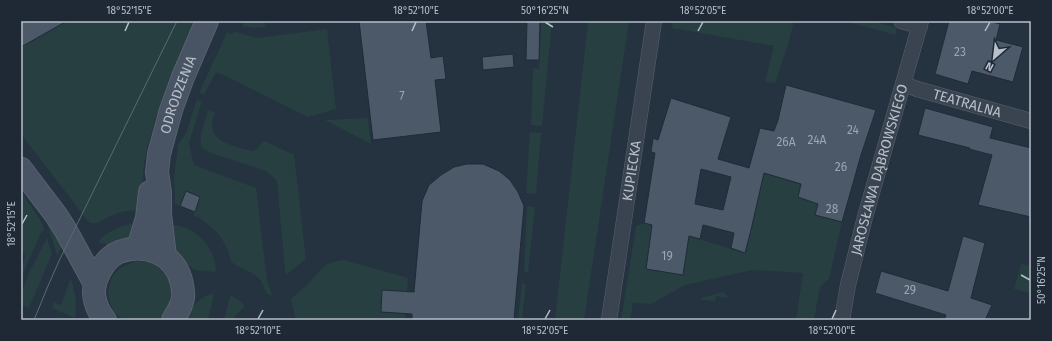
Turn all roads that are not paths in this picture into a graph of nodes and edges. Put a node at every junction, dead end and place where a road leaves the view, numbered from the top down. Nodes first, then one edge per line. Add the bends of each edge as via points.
1 (207, 21) edge
2 (654, 21) edge
3 (901, 21) edge
4 (920, 24) edge
5 (904, 84) junction
6 (1031, 121) edge
7 (21, 169) edge
8 (157, 172) junction
9 (56, 215) junction
10 (138, 248) junction
11 (165, 256) junction
12 (107, 260) junction
13 (94, 284) junction
14 (99, 317) edge
15 (173, 320) edge
16 (609, 320) edge
17 (842, 320) edge

1 - 8 street, ODRODZENIA via 170,110
2 - 16 street, KUPIECKA
3 - 4 street
4 - 5 street, JAROSŁAWA DĄBROWSKIEGO
5 - 6 street, TEATRALNA
5 - 17 street, JAROSŁAWA DĄBROWSKIEGO via 848,285
7 - 9 street
8 - 10 street, ODRODZENIA
8 - 11 street, ODRODZENIA
9 - 12 street
9 - 13 street
10 - 11 street via 149,249
10 - 12 street via 118,253
11 - 15 street via 175,266 182,286 183,299
12 - 13 street
13 - 14 street via 94,298

